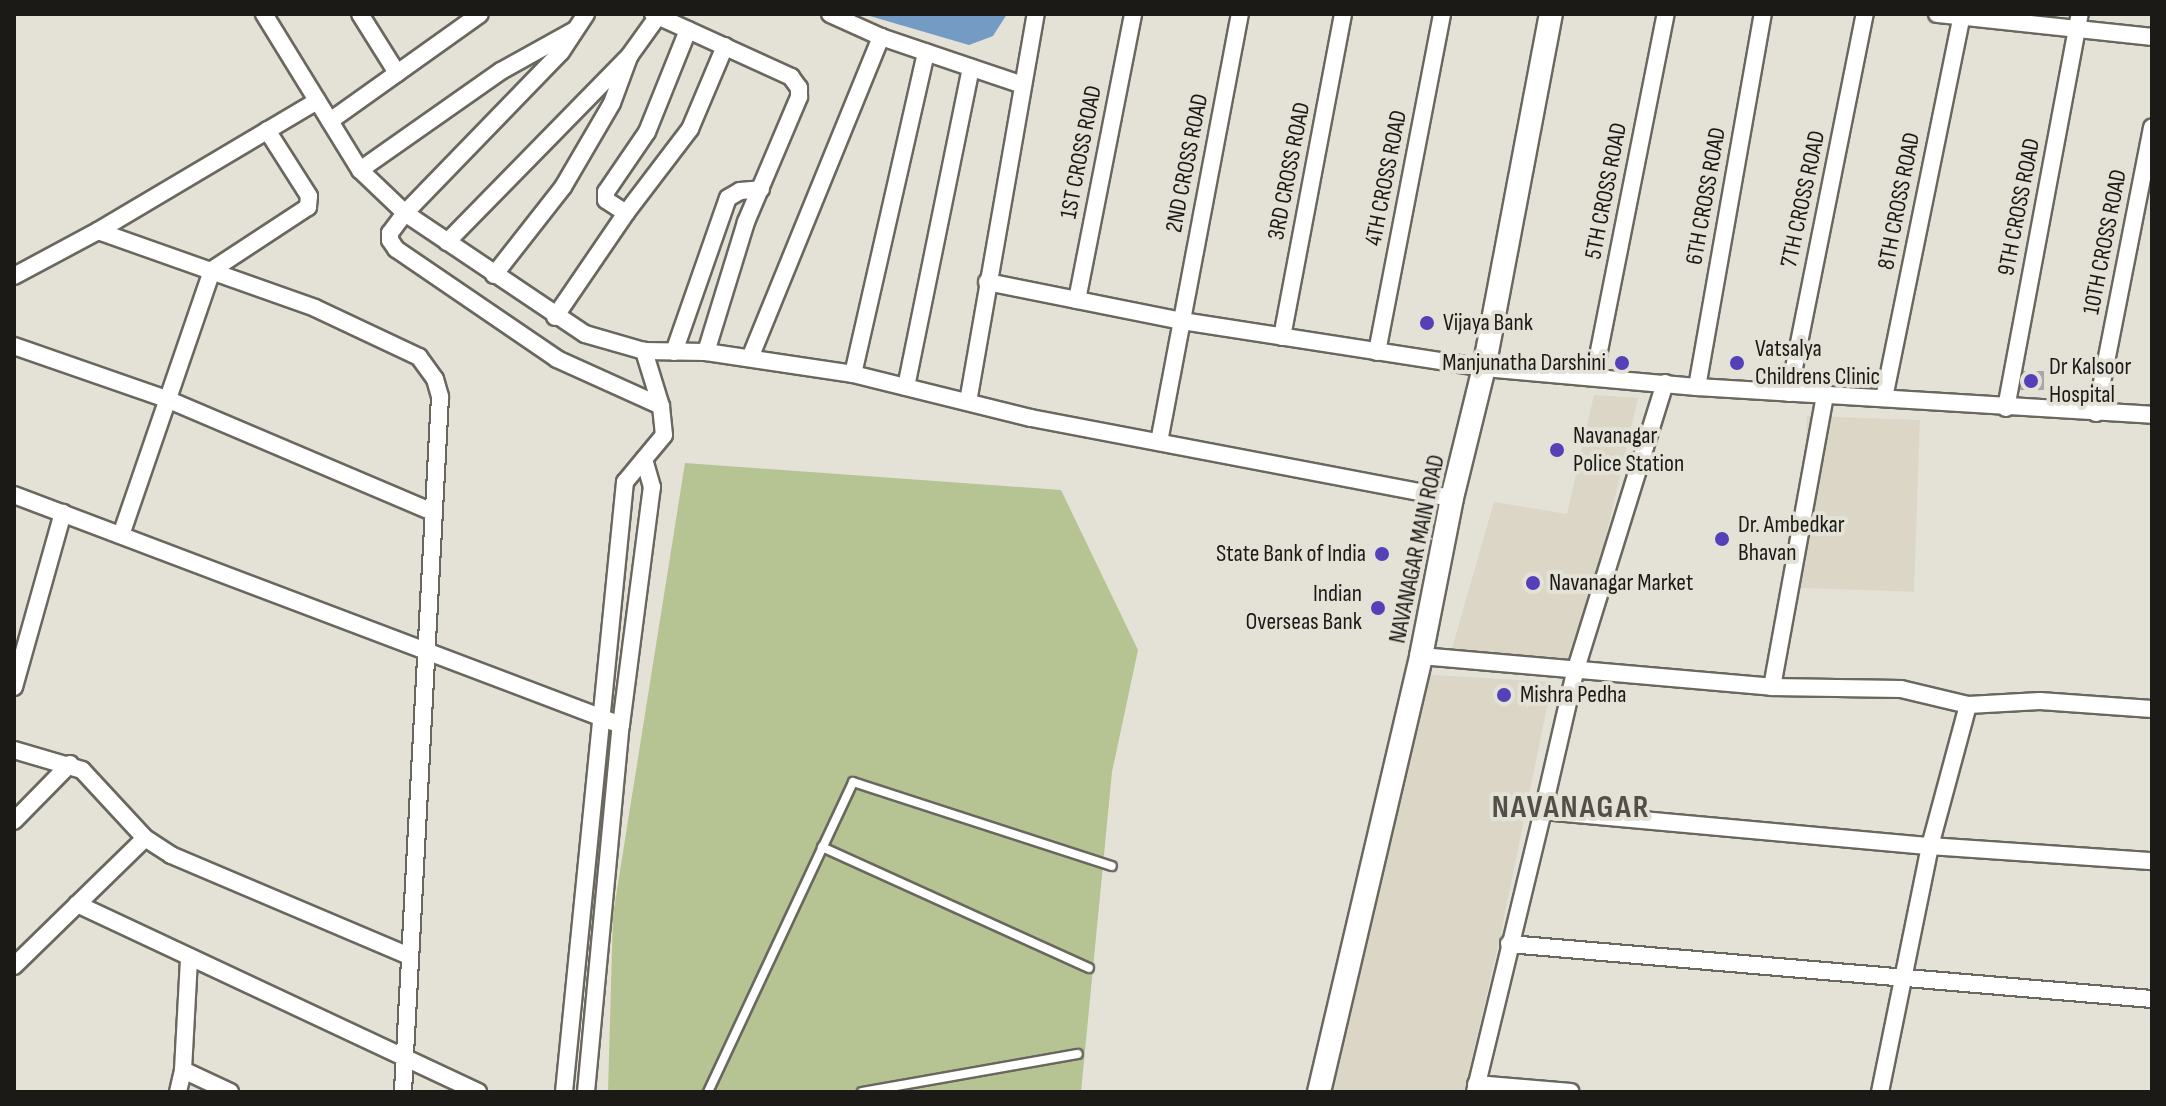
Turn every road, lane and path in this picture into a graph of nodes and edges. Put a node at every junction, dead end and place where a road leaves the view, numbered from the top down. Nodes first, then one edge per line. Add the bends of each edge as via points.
1 (264, 14) edge
2 (360, 14) edge
3 (480, 14) edge
4 (830, 14) edge
5 (1036, 14) edge
6 (1133, 14) edge
7 (1240, 14) edge
8 (1343, 14) edge
9 (1442, 14) edge
10 (1551, 14) edge
11 (1666, 14) edge
12 (1763, 14) edge
13 (1865, 14) edge
14 (1937, 14) edge
15 (656, 15) edge
16 (1962, 15) edge
17 (582, 21) edge
18 (2079, 21) edge
19 (688, 30) junction
20 (881, 37) junction
21 (2152, 37) edge
22 (725, 46) junction
23 (926, 52) junction
24 (630, 55) junction
25 (971, 68) junction
26 (397, 73) junction
27 (1023, 85) junction
28 (317, 101) junction
29 (330, 121) junction
30 (2152, 127) edge
31 (267, 130) junction
32 (360, 170) junction
33 (761, 189) junction
34 (405, 213) junction
35 (626, 213) junction
36 (98, 231) junction
37 (447, 242) junction
38 (212, 270) junction
39 (494, 275) junction
40 (14, 276) edge
41 (987, 282) junction
42 (1077, 300) junction
43 (555, 317) junction
44 (1182, 321) junction
45 (1282, 337) junction
46 (14, 346) edge
47 (644, 351) junction
48 (674, 352) junction
49 (706, 352) junction
50 (1377, 352) junction
51 (750, 358) junction
52 (1484, 368) junction
53 (853, 374) junction
54 (1594, 376) junction
55 (1665, 383) junction
56 (906, 387) junction
57 (1697, 387) junction
58 (1789, 393) junction
59 (1825, 395) junction
60 (1884, 398) junction
61 (169, 400) junction
62 (968, 402) junction
63 (661, 406) junction
64 (2006, 408) junction
65 (2096, 413) junction
66 (2152, 415) edge
67 (1159, 442) junction
68 (644, 459) junction
69 (14, 495) edge
70 (1452, 498) junction
71 (433, 512) junction
72 (63, 513) junction
73 (121, 535) junction
74 (426, 649) junction
75 (1421, 656) junction
76 (1576, 668) junction
77 (14, 687) edge
78 (1772, 687) junction
79 (1968, 705) junction
80 (2152, 709) edge
81 (599, 715) junction
82 (621, 725) junction
83 (14, 750) edge
84 (70, 764) junction
85 (1543, 811) junction
86 (14, 821) edge
87 (145, 838) junction
88 (1930, 846) junction
89 (822, 847) junction
90 (2152, 861) edge
91 (1112, 866) dead end
92 (77, 904) junction
93 (1509, 944) junction
94 (409, 956) junction
95 (189, 958) junction
96 (14, 966) edge
97 (1089, 968) dead end
98 (1906, 975) junction
99 (2152, 999) edge
100 (1078, 1054) dead end
101 (404, 1060) junction
102 (183, 1070) junction
103 (1476, 1088) edge
104 (178, 1092) edge
105 (230, 1092) edge
106 (403, 1092) edge
107 (478, 1092) edge
108 (564, 1092) edge
109 (586, 1092) edge
110 (708, 1092) edge
111 (862, 1092) edge
112 (1319, 1092) edge
113 (1571, 1092) edge
114 (1880, 1092) edge

1 - 28 street
2 - 26 street
3 - 26 street
4 - 20 street
5 - 27 street
6 - 42 street, 1ST CROSS ROAD
7 - 44 street, 2ND CROSS ROAD
8 - 45 street, 3RD CROSS ROAD
9 - 50 street, 4TH CROSS ROAD
10 - 52 main road, NAVANAGAR MAIN ROAD
11 - 54 street, 5TH CROSS ROAD
12 - 57 street, 6TH CROSS ROAD
13 - 58 street, 7TH CROSS ROAD
14 - 16 street
15 - 19 street
15 - 24 street
16 - 18 street
16 - 60 street, 8TH CROSS ROAD
17 - 32 street
17 - 34 street via 561,52
18 - 21 street
18 - 64 street, 9TH CROSS ROAD
19 - 22 street
19 - 35 street via 647,132 606,192 606,200
20 - 23 street
20 - 51 street
22 - 33 street via 791,77 799,88
22 - 35 street via 690,129
23 - 25 street
23 - 53 street
24 - 37 street
24 - 39 street via 612,103 563,187
25 - 27 street
25 - 56 street
26 - 29 street
27 - 41 street
28 - 29 street
28 - 31 street
29 - 32 street
30 - 65 street, 10TH CROSS ROAD
31 - 36 street
31 - 38 street via 309,196 308,207
32 - 34 street
33 - 48 street via 728,198
33 - 49 street
34 - 37 street
34 - 63 street via 389,237 396,249 557,359
35 - 43 street
36 - 38 street
36 - 40 street
37 - 39 street
38 - 61 street
38 - 71 street via 315,308 429,366 440,397
39 - 43 street
41 - 42 street
41 - 62 street
42 - 44 street
43 - 47 street via 585,334
44 - 45 street
44 - 67 street, 2ND CROSS ROAD
45 - 50 street
46 - 61 street
47 - 48 street
47 - 63 street
48 - 49 street
49 - 51 street
50 - 52 street
51 - 53 street
52 - 54 street
52 - 70 main road, NAVANAGAR MAIN ROAD
53 - 56 street
54 - 55 street
55 - 57 street
55 - 76 street
56 - 62 street
57 - 58 street
58 - 59 street
59 - 60 street
59 - 78 street
60 - 64 street
61 - 71 street
61 - 73 street
62 - 67 street
63 - 68 street via 664,435
64 - 65 street
65 - 66 street
67 - 70 street
68 - 81 street via 625,482
68 - 82 street via 652,487
69 - 72 street
70 - 75 main road, NAVANAGAR MAIN ROAD
71 - 74 street
72 - 73 street
72 - 77 street
73 - 74 street
74 - 81 street
74 - 94 street
75 - 76 street
75 - 112 main road, NAVANAGAR MAIN ROAD
76 - 78 street
76 - 85 street
78 - 79 street via 1901,689
79 - 80 street via 2040,701
79 - 88 street
81 - 82 street
81 - 108 street
82 - 109 street
83 - 84 street
84 - 86 street
84 - 87 street via 92,778
85 - 88 street
85 - 93 street
87 - 92 street
87 - 94 street via 171,855
88 - 90 street
88 - 98 street
89 - 91 lane via 848,788 856,782
89 - 97 lane
89 - 110 lane
92 - 95 street
92 - 96 street
93 - 98 street
93 - 103 street
94 - 101 street
95 - 101 street
95 - 102 street
98 - 99 street
98 - 114 street
100 - 111 lane
101 - 106 street
101 - 107 street
102 - 104 street
102 - 105 street
103 - 113 street

